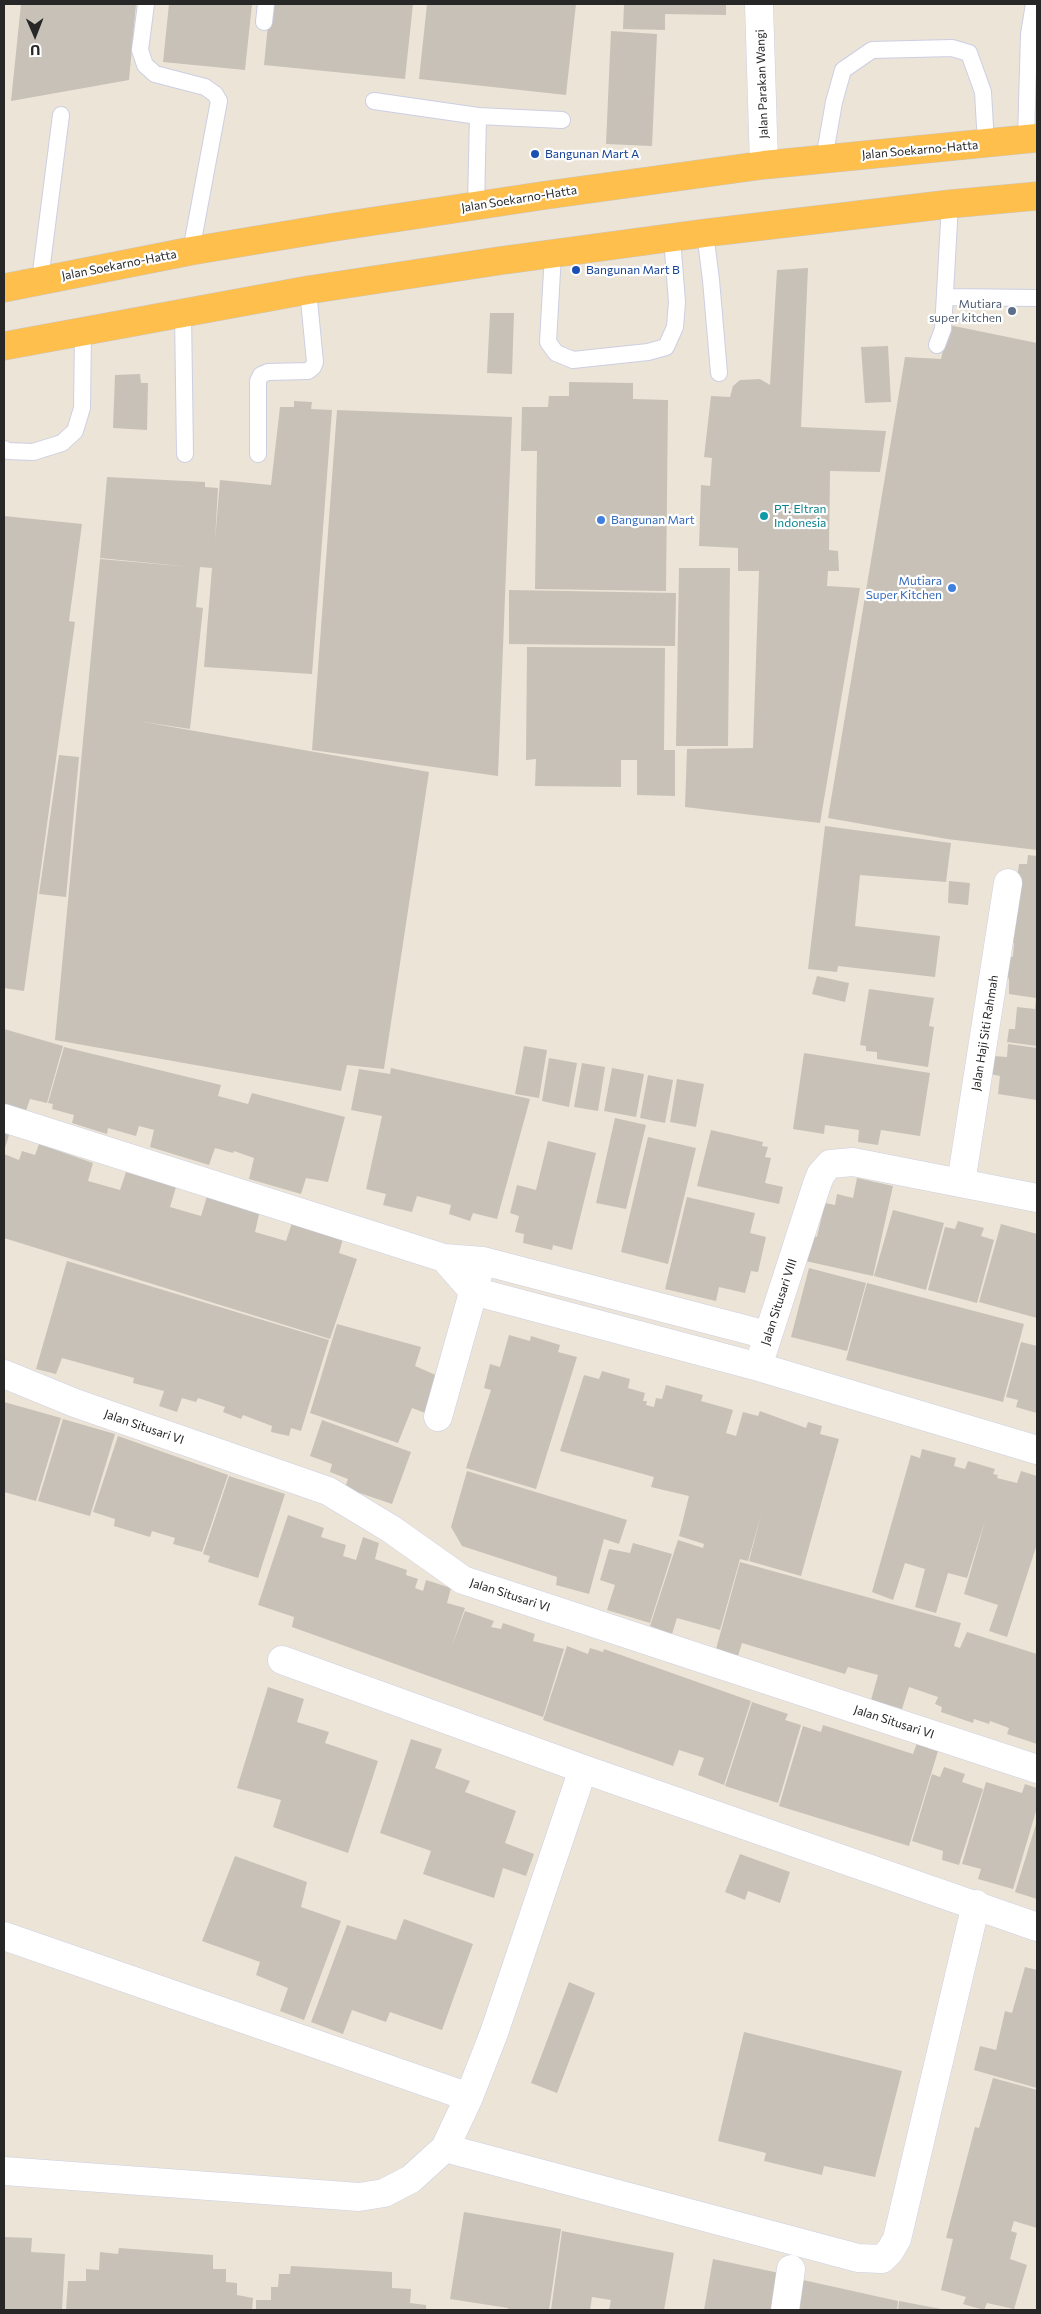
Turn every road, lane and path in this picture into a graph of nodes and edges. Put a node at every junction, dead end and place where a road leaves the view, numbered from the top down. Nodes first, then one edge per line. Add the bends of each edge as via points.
1 (146, 4) edge
2 (266, 4) edge
3 (759, 4) edge
4 (1034, 4) edge
5 (264, 22) dead end
6 (374, 101) dead end
7 (61, 115) dead end
8 (478, 116) junction
9 (562, 120) dead end
10 (1032, 139) edge
11 (986, 144) junction
12 (824, 159) junction
13 (764, 165) junction
14 (1037, 196) edge
15 (950, 204) junction
16 (476, 206) junction
17 (705, 233) junction
18 (672, 238) junction
19 (191, 251) junction
20 (553, 254) junction
21 (40, 280) junction
22 (4, 288) edge
23 (308, 290) junction
24 (945, 296) junction
25 (1037, 298) edge
26 (183, 313) junction
27 (83, 332) junction
28 (937, 345) dead end
29 (4, 346) edge
30 (718, 373) dead end
31 (4, 449) edge
32 (185, 454) dead end
33 (258, 454) dead end
34 (1008, 883) dead end
35 (4, 1118) edge
36 (961, 1183) junction
37 (1037, 1198) edge
38 (444, 1258) junction
39 (482, 1261) junction
40 (473, 1291) junction
41 (767, 1335) junction
42 (759, 1367) junction
43 (4, 1374) edge
44 (438, 1418) dead end
45 (1037, 1450) edge
46 (282, 1660) dead end
47 (584, 1769) junction
48 (1037, 1769) edge
49 (976, 1904) junction
50 (1037, 1927) edge
51 (4, 1936) edge
52 (469, 2097) junction
53 (445, 2148) junction
54 (4, 2171) edge
55 (791, 2269) dead end
56 (785, 2310) edge

1 - 19 lane via 140,50 145,65 155,74 204,87 216,94 219,102
2 - 5 lane
3 - 13 street, Jalan Parakan Wangi
4 - 10 lane via 1029,34
6 - 8 lane
7 - 21 lane
8 - 9 lane
8 - 16 lane
10 - 11 highway, Jalan Soekarno-Hatta
11 - 12 highway, Jalan Soekarno-Hatta
11 - 12 lane via 983,92 969,53 952,48 872,50 843,70
12 - 13 highway, Jalan Soekarno-Hatta
13 - 16 highway, Jalan Soekarno-Hatta
14 - 15 highway
15 - 17 highway
15 - 24 lane
16 - 19 highway, Jalan Soekarno-Hatta
17 - 18 highway
17 - 30 lane via 712,280
18 - 20 highway
18 - 20 lane via 677,302 675,327 666,347 648,352 573,360 556,353 548,342
19 - 21 highway, Jalan Soekarno-Hatta
20 - 23 highway
21 - 22 highway, Jalan Soekarno-Hatta
23 - 26 highway
23 - 33 lane via 315,362 308,371 261,375 258,381
24 - 25 lane
24 - 28 lane via 943,329
26 - 27 highway
26 - 32 lane
27 - 29 highway
27 - 31 lane via 82,408 75,431 62,443 33,452
34 - 36 street, Jalan Haji Siti Rahmah
35 - 38 street
36 - 37 street, Jalan Situsari VIII
36 - 41 street, Jalan Situsari VIII via 853,1162 830,1164 819,1179
38 - 39 street
38 - 40 street
39 - 40 street
39 - 41 street
40 - 42 street
40 - 44 street
41 - 42 street, Jalan Situsari VIII
42 - 45 street
43 - 48 street, Jalan Situsari VI via 75,1403 328,1491 391,1529 463,1580
46 - 47 street
47 - 49 street
47 - 52 street
49 - 50 street
49 - 53 street via 897,2239 882,2259 858,2258
51 - 52 street
52 - 53 street
53 - 54 street via 411,2179 384,2193 359,2197
55 - 56 street

